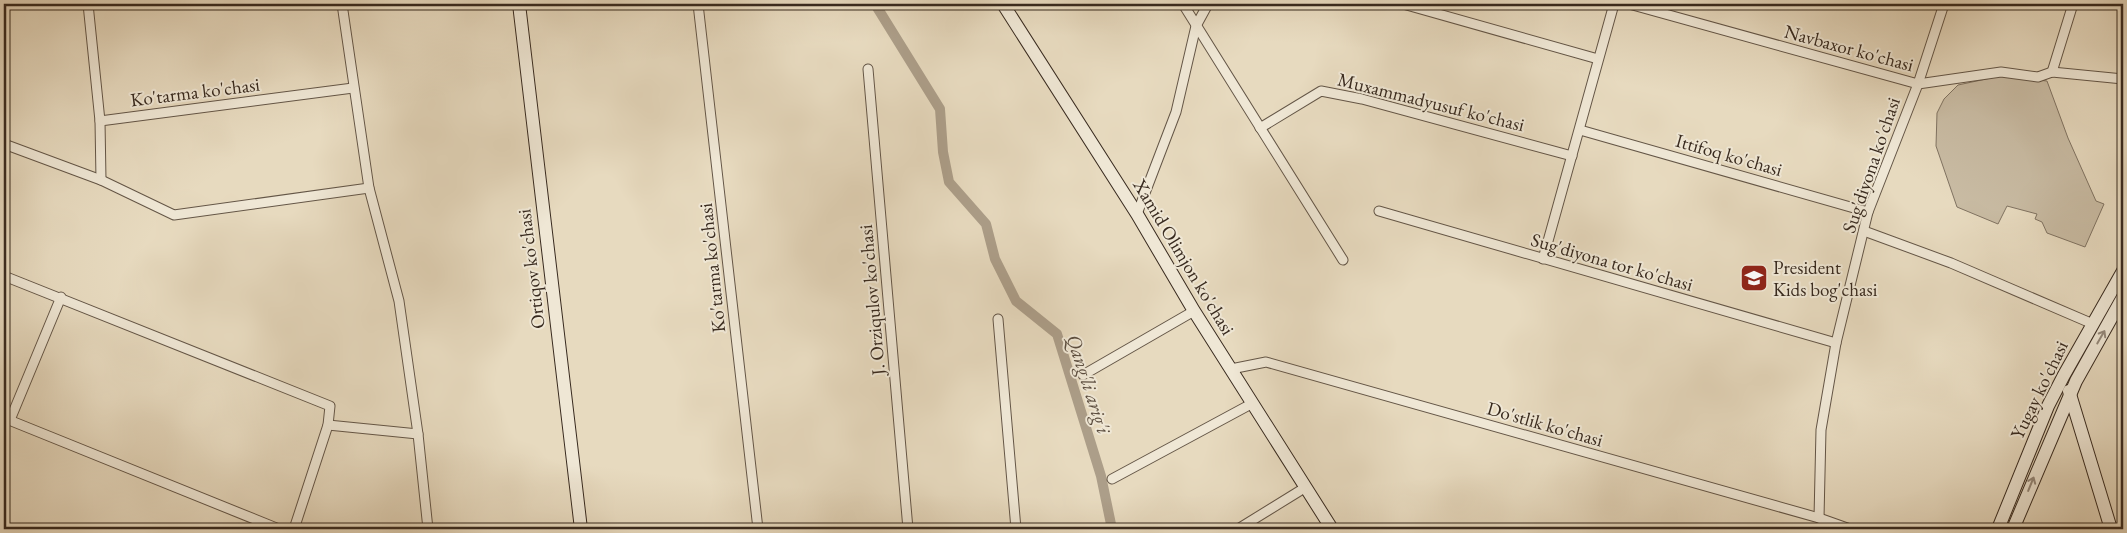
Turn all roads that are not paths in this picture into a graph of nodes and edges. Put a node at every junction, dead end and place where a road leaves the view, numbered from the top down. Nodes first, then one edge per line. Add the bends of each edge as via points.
1 (88, 4) edge
2 (342, 4) edge
3 (519, 4) edge
4 (698, 4) edge
5 (1003, 4) edge
6 (1183, 4) edge
7 (1208, 4) edge
8 (1403, 4) edge
9 (1614, 4) edge
10 (1629, 4) edge
11 (1944, 4) edge
12 (2073, 4) edge
13 (1196, 26) junction
14 (1598, 60) junction
15 (868, 69) dead end
16 (2052, 72) junction
17 (2123, 78) edge
18 (1918, 84) junction
19 (353, 88) junction
20 (100, 121) junction
21 (1260, 128) junction
22 (1580, 130) junction
23 (4, 144) edge
24 (1572, 156) junction
25 (101, 180) junction
26 (368, 188) junction
27 (1379, 211) dead end
28 (1868, 212) junction
29 (1137, 214) junction
30 (1864, 231) junction
31 (1543, 259) junction
32 (1343, 260) dead end
33 (2123, 271) edge
34 (4, 276) edge
35 (61, 297) junction
36 (2123, 297) edge
37 (1194, 311) junction
38 (998, 319) dead end
39 (2093, 324) junction
40 (1836, 343) junction
41 (1231, 369) junction
42 (1083, 375) dead end
43 (2064, 375) junction
44 (2070, 394) junction
45 (1253, 403) junction
46 (7, 419) edge
47 (328, 425) junction
48 (418, 434) junction
49 (1112, 479) dead end
50 (1306, 487) junction
51 (1819, 518) junction
52 (279, 529) edge
53 (294, 529) edge
54 (428, 529) edge
55 (581, 529) edge
56 (758, 529) edge
57 (908, 529) edge
58 (1016, 529) edge
59 (1238, 529) edge
60 (1332, 529) edge
61 (1850, 529) edge
62 (1998, 529) edge
63 (2013, 529) edge
64 (2112, 529) edge

1 - 20 street
2 - 19 street
3 - 55 main road, Ortiqov ko'chasi
4 - 56 street, Ko'tarma ko'chasi
5 - 29 main road, Xamid Olimjon ko'chasi
6 - 13 street
7 - 13 street
8 - 14 street
9 - 14 street
10 - 18 street, Navbaxor ko'chasi
11 - 18 street, Sug'diyona ko'chasi
12 - 16 street
13 - 21 street
13 - 29 street via 1176,112
14 - 22 street
15 - 57 street, J. Orziqulov ko'chasi
16 - 17 street, Navbaxor ko'chasi
16 - 18 street, Navbaxor ko'chasi via 2038,77 2001,72
18 - 28 street, Sug'diyona ko'chasi
19 - 20 street, Ko'tarma ko'chasi
19 - 26 street
20 - 25 street
21 - 24 street, Muxammadyusuf ko'chasi via 1321,91 1362,99
21 - 32 street
22 - 24 street
22 - 28 street, Ittifoq ko'chasi
23 - 25 street
24 - 31 street
25 - 26 street via 174,215
26 - 48 street via 399,301
27 - 31 street, Sug'diyona tor ko'chasi
28 - 30 street, Sug'diyona ko'chasi
29 - 37 main road, Xamid Olimjon ko'chasi
30 - 39 street via 1951,263
30 - 40 street, Sug'diyona ko'chasi
31 - 40 street, Sug'diyona tor ko'chasi
33 - 39 main road, Yugay ko'chasi
34 - 35 street
35 - 46 street
35 - 47 street via 330,406
44 -> 36 main road, Yugay ko'chasi
37 - 41 main road, Xamid Olimjon ko'chasi
37 - 42 street
38 - 58 street
39 - 43 main road, Yugay ko'chasi
40 - 51 street, Sug'diyona ko'chasi via 1821,430
41 - 45 main road, Xamid Olimjon ko'chasi
41 - 51 street, Do'stlik ko'chasi via 1266,362
43 - 44 main road
43 - 62 main road, Yugay ko'chasi
63 -> 44 main road, Yugay ko'chasi
44 - 64 main road
45 - 49 street
45 - 50 main road, Xamid Olimjon ko'chasi
46 - 52 street
47 - 48 street
47 - 53 street
48 - 54 street
50 - 59 street
50 - 60 main road, Xamid Olimjon ko'chasi
51 - 61 street, Do'stlik ko'chasi

